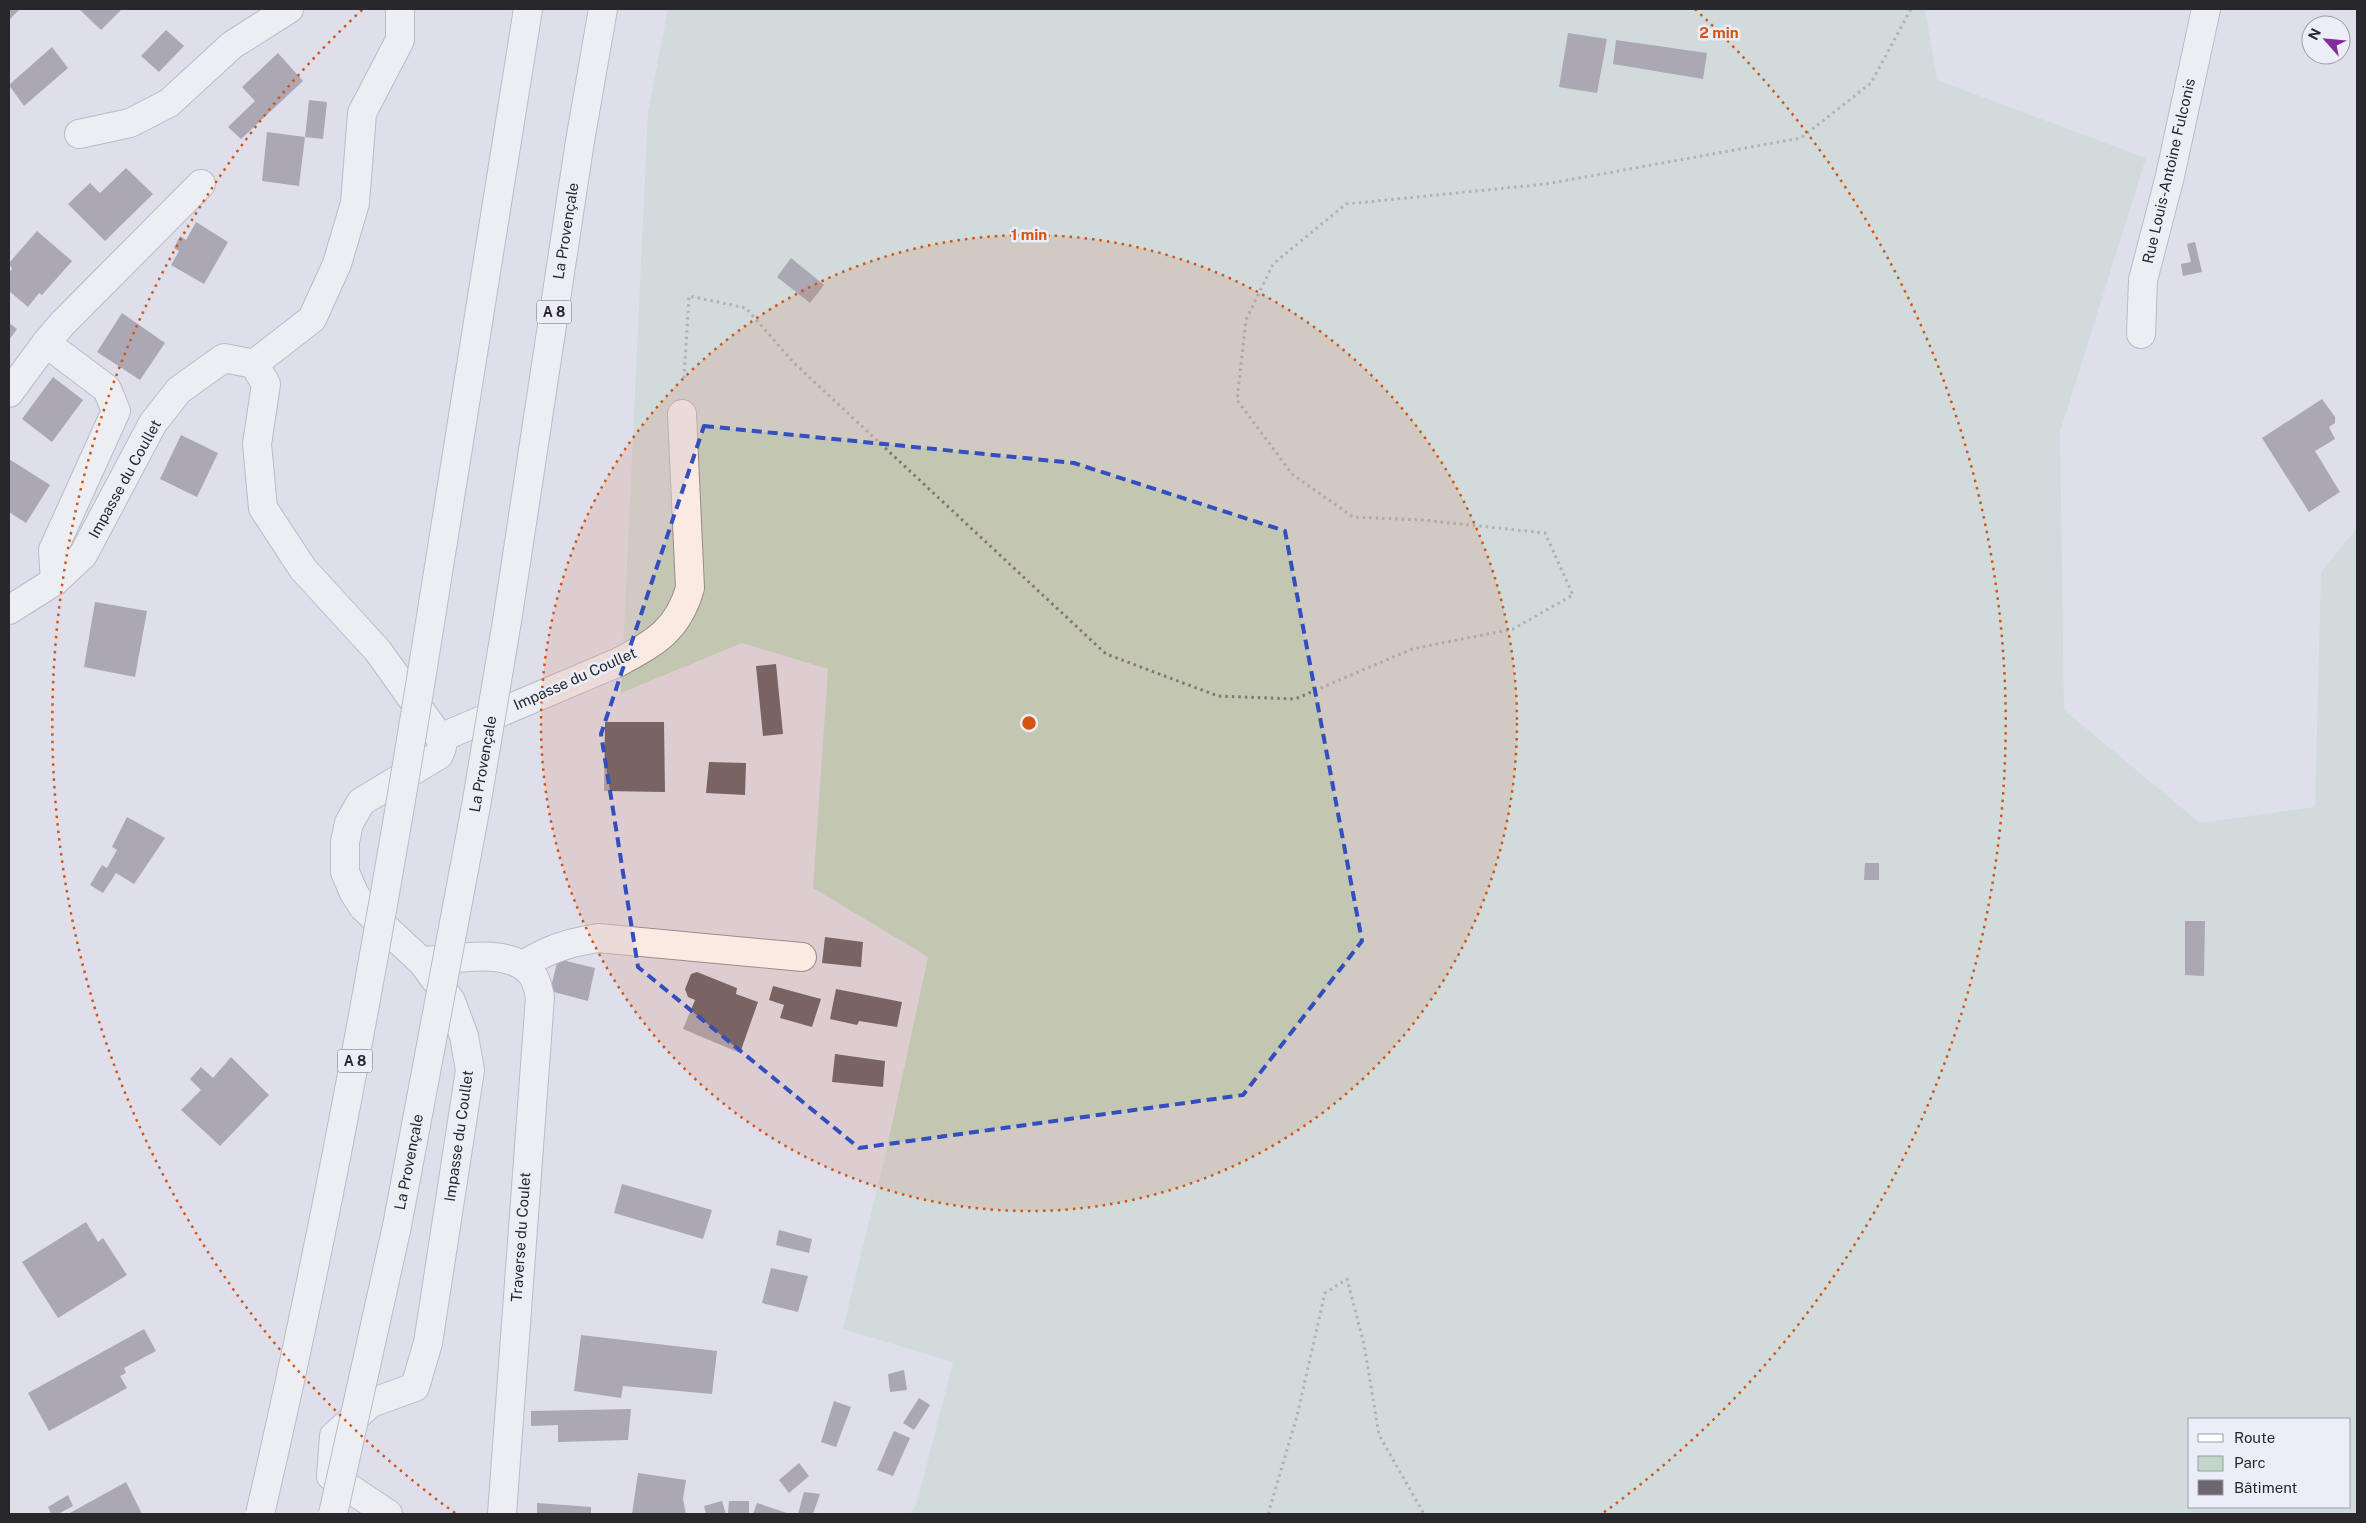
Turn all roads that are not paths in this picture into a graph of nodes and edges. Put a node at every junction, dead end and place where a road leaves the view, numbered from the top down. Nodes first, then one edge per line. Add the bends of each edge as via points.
1 (289, 9) edge
2 (400, 9) edge
3 (528, 9) edge
4 (603, 9) edge
5 (2206, 9) edge
6 (79, 134) dead end
7 (201, 184) dead end
8 (2141, 334) dead end
9 (46, 343) junction
10 (254, 364) junction
11 (9, 393) edge
12 (682, 414) road end
13 (55, 581) junction
14 (9, 610) edge
15 (440, 738) junction
16 (802, 957) dead end
17 (422, 962) junction
18 (523, 965) junction
19 (260, 1514) edge
20 (334, 1514) edge
21 (388, 1514) edge
22 (502, 1514) edge

1 - 6 main road via 232,45 169,103 130,123
2 - 10 main road via 400,40 362,113 355,203 337,264 312,319
3 - 19 main road, A 8, bridge via 398,826 298,1348
4 - 20 main road, La Provençale / A 8, bridge via 474,816 397,1226
5 - 8 main road, Rue Louis-Antoine Fulconis via 2144,280
7 - 9 main road
9 - 11 main road
9 - 13 main road via 107,389 116,411 53,550
10 - 13 main road, Impasse du Coullet via 224,358 179,390 153,423 83,555
10 - 15 main road via 266,384 257,444 263,508 303,569 378,651
12 - 15 main road, Impasse du Coullet via 690,588 677,620 643,649 619,662
13 - 14 main road, Impasse du Coullet
15 - 17 main road, Impasse du Coullet via 442,747 439,755 361,802 349,823 346,842 346,872 354,893 363,907
16 - 18 main road via 598,938 548,950
17 - 18 main road via 492,957 507,958
17 - 21 main road, Impasse du Coullet via 451,1001 464,1036 470,1070 428,1342 415,1387 371,1403 334,1436 331,1476
18 - 22 main road, Traverse du Coulet via 532,973 540,997

